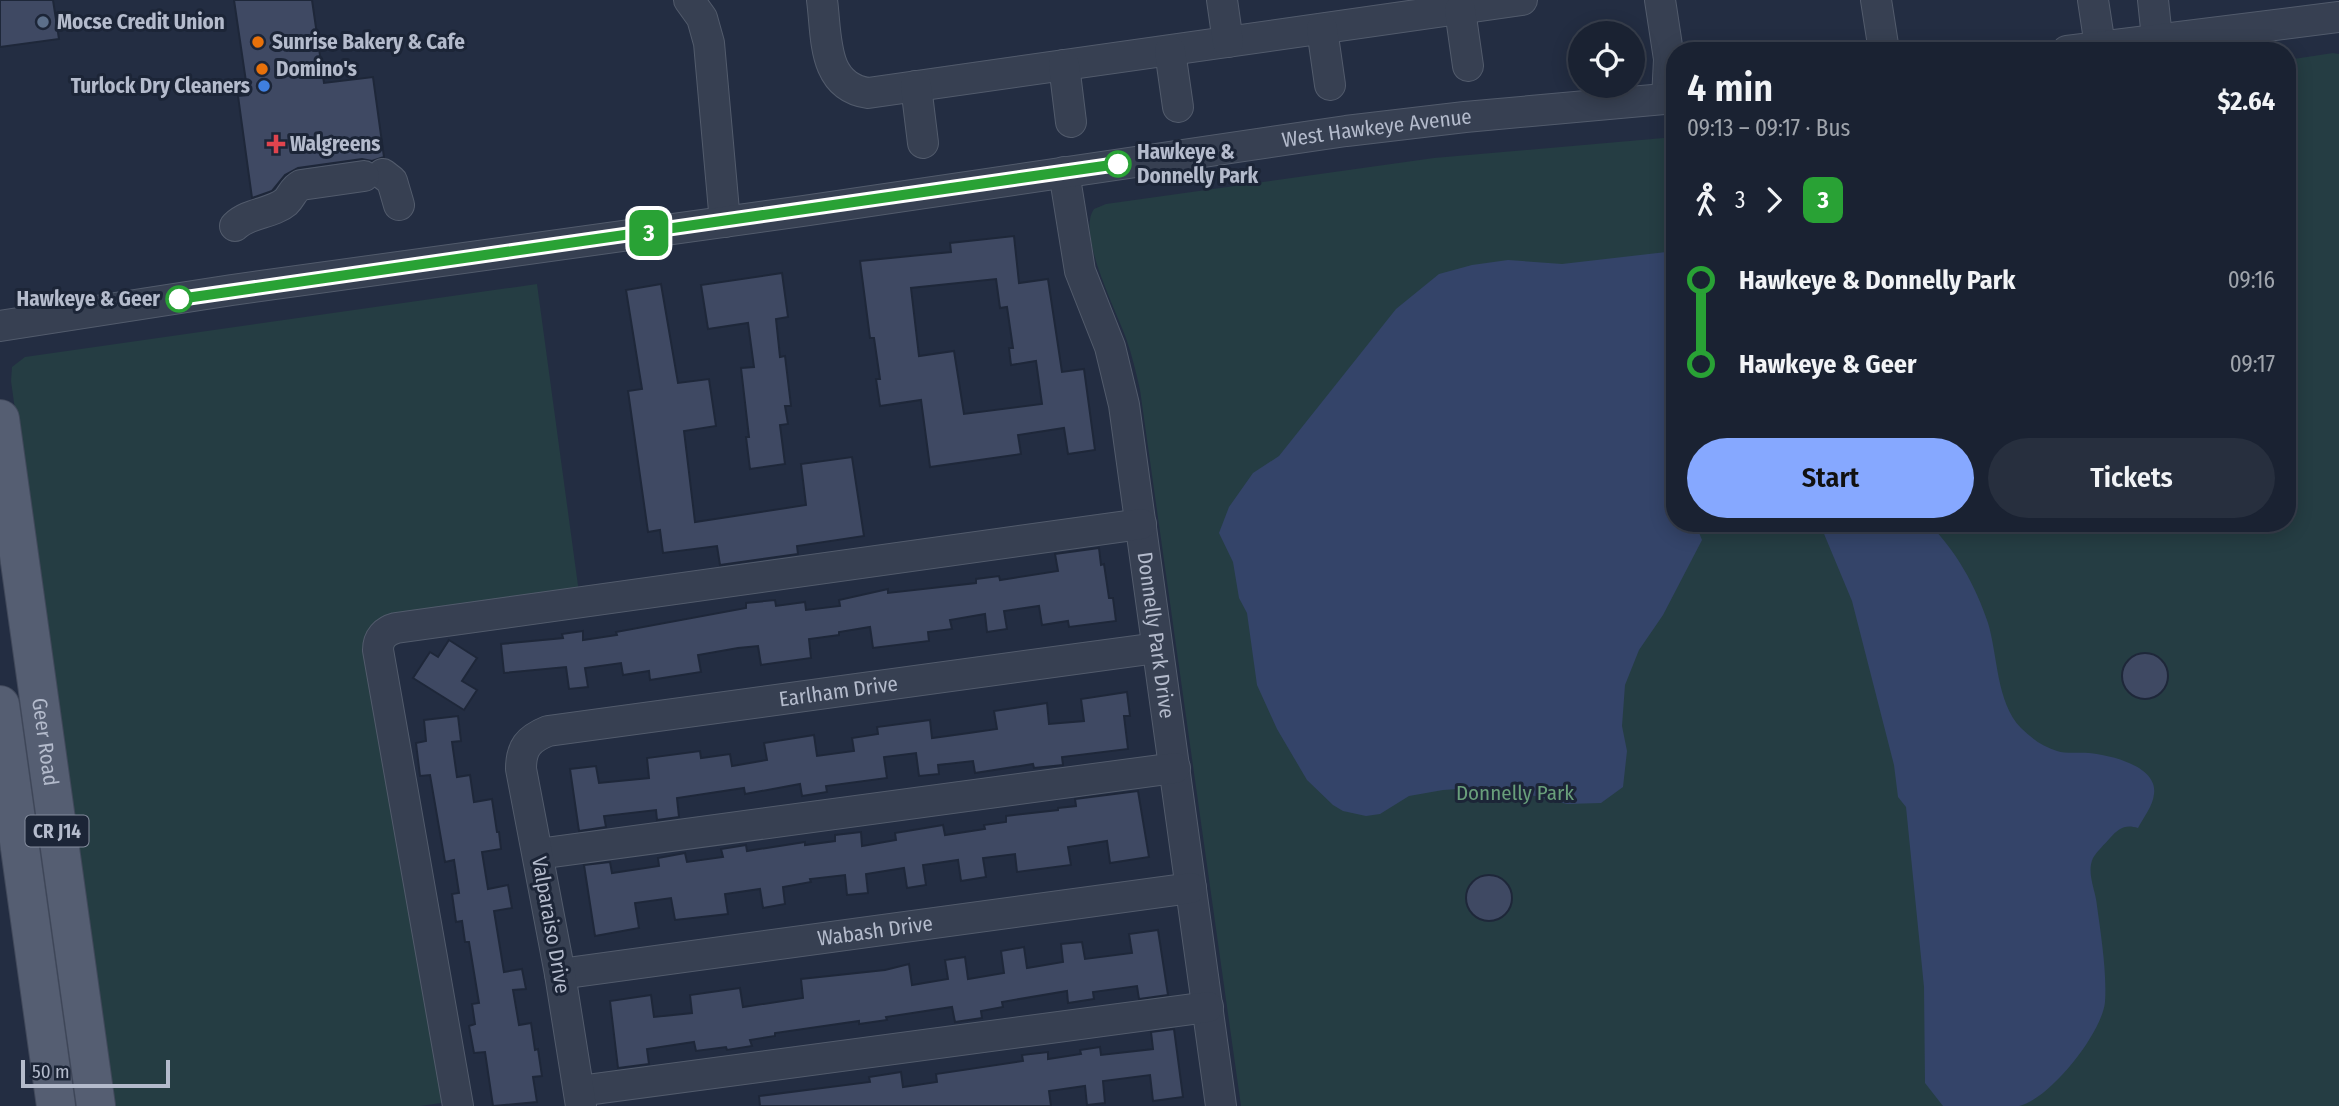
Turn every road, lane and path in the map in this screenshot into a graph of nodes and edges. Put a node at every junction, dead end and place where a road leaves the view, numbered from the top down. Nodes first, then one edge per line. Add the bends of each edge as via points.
1 (689, 0) edge
2 (822, 0) edge
3 (1222, 0) edge
4 (1522, 0) edge
5 (1660, 0) edge
6 (1876, 0) edge
7 (2093, 0) edge
8 (2153, 0) edge
9 (1460, 10) junction
10 (2339, 17) edge
11 (1322, 29) junction
12 (2157, 38) junction
13 (1666, 42) edge
14 (1883, 42) edge
15 (2099, 42) edge
16 (2128, 42) edge
17 (1228, 43) junction
18 (1170, 51) junction
19 (1063, 65) junction
20 (1468, 66) dead end
21 (1330, 85) dead end
22 (916, 86) junction
23 (1666, 99) edge
24 (1178, 107) dead end
25 (1071, 122) dead end
26 (923, 143) dead end
27 (1065, 172) junction
28 (399, 205) dead end
29 (725, 222) junction
30 (235, 226) dead end
31 (0, 326) edge
32 (0, 419) edge
33 (1141, 524) junction
34 (1157, 648) junction
35 (0, 705) edge
36 (525, 745) joint
37 (1175, 768) junction
38 (538, 854) junction
39 (1191, 888) junction
40 (560, 974) junction
41 (1208, 1007) junction
42 (580, 1098) edge
43 (56, 1106) edge
44 (96, 1106) edge
45 (458, 1106) edge
46 (1221, 1106) edge

1 - 29 street via 702,18 709,43
2 - 22 street via 831,64 845,86 868,93
3 - 17 street
4 - 9 street
5 - 13 street
6 - 14 street
7 - 15 street
8 - 12 street
9 - 11 street
9 - 20 street
10 - 12 street
11 - 17 street
11 - 21 street
12 - 16 street
17 - 18 street
18 - 19 street
18 - 24 street
19 - 22 street
19 - 25 street
22 - 26 street
23 - 27 street, West Hawkeye Avenue via 1346,131
27 - 29 street, West Hawkeye Avenue
27 - 33 street, Donnelly Park Drive via 1080,271 1110,347 1120,387
28 - 30 street via 392,181 373,175 301,185 282,204
29 - 31 street, West Hawkeye Avenue
32 - 44 main road, Geer Road / CR J14
33 - 34 street, Donnelly Park Drive
33 - 45 street via 386,632 378,650
34 - 36 street, Earlham Drive via 548,731
34 - 37 street, Donnelly Park Drive
35 - 43 main road, Geer Road / CR J14
36 - 38 street, Valparaiso Drive via 521,769
37 - 38 street
37 - 39 street, Donnelly Park Drive
38 - 40 street, Valparaiso Drive
39 - 40 street, Wabash Drive
39 - 41 street, Donnelly Park Drive
40 - 42 street, Valparaiso Drive
41 - 42 street
41 - 46 street, Donnelly Park Drive

